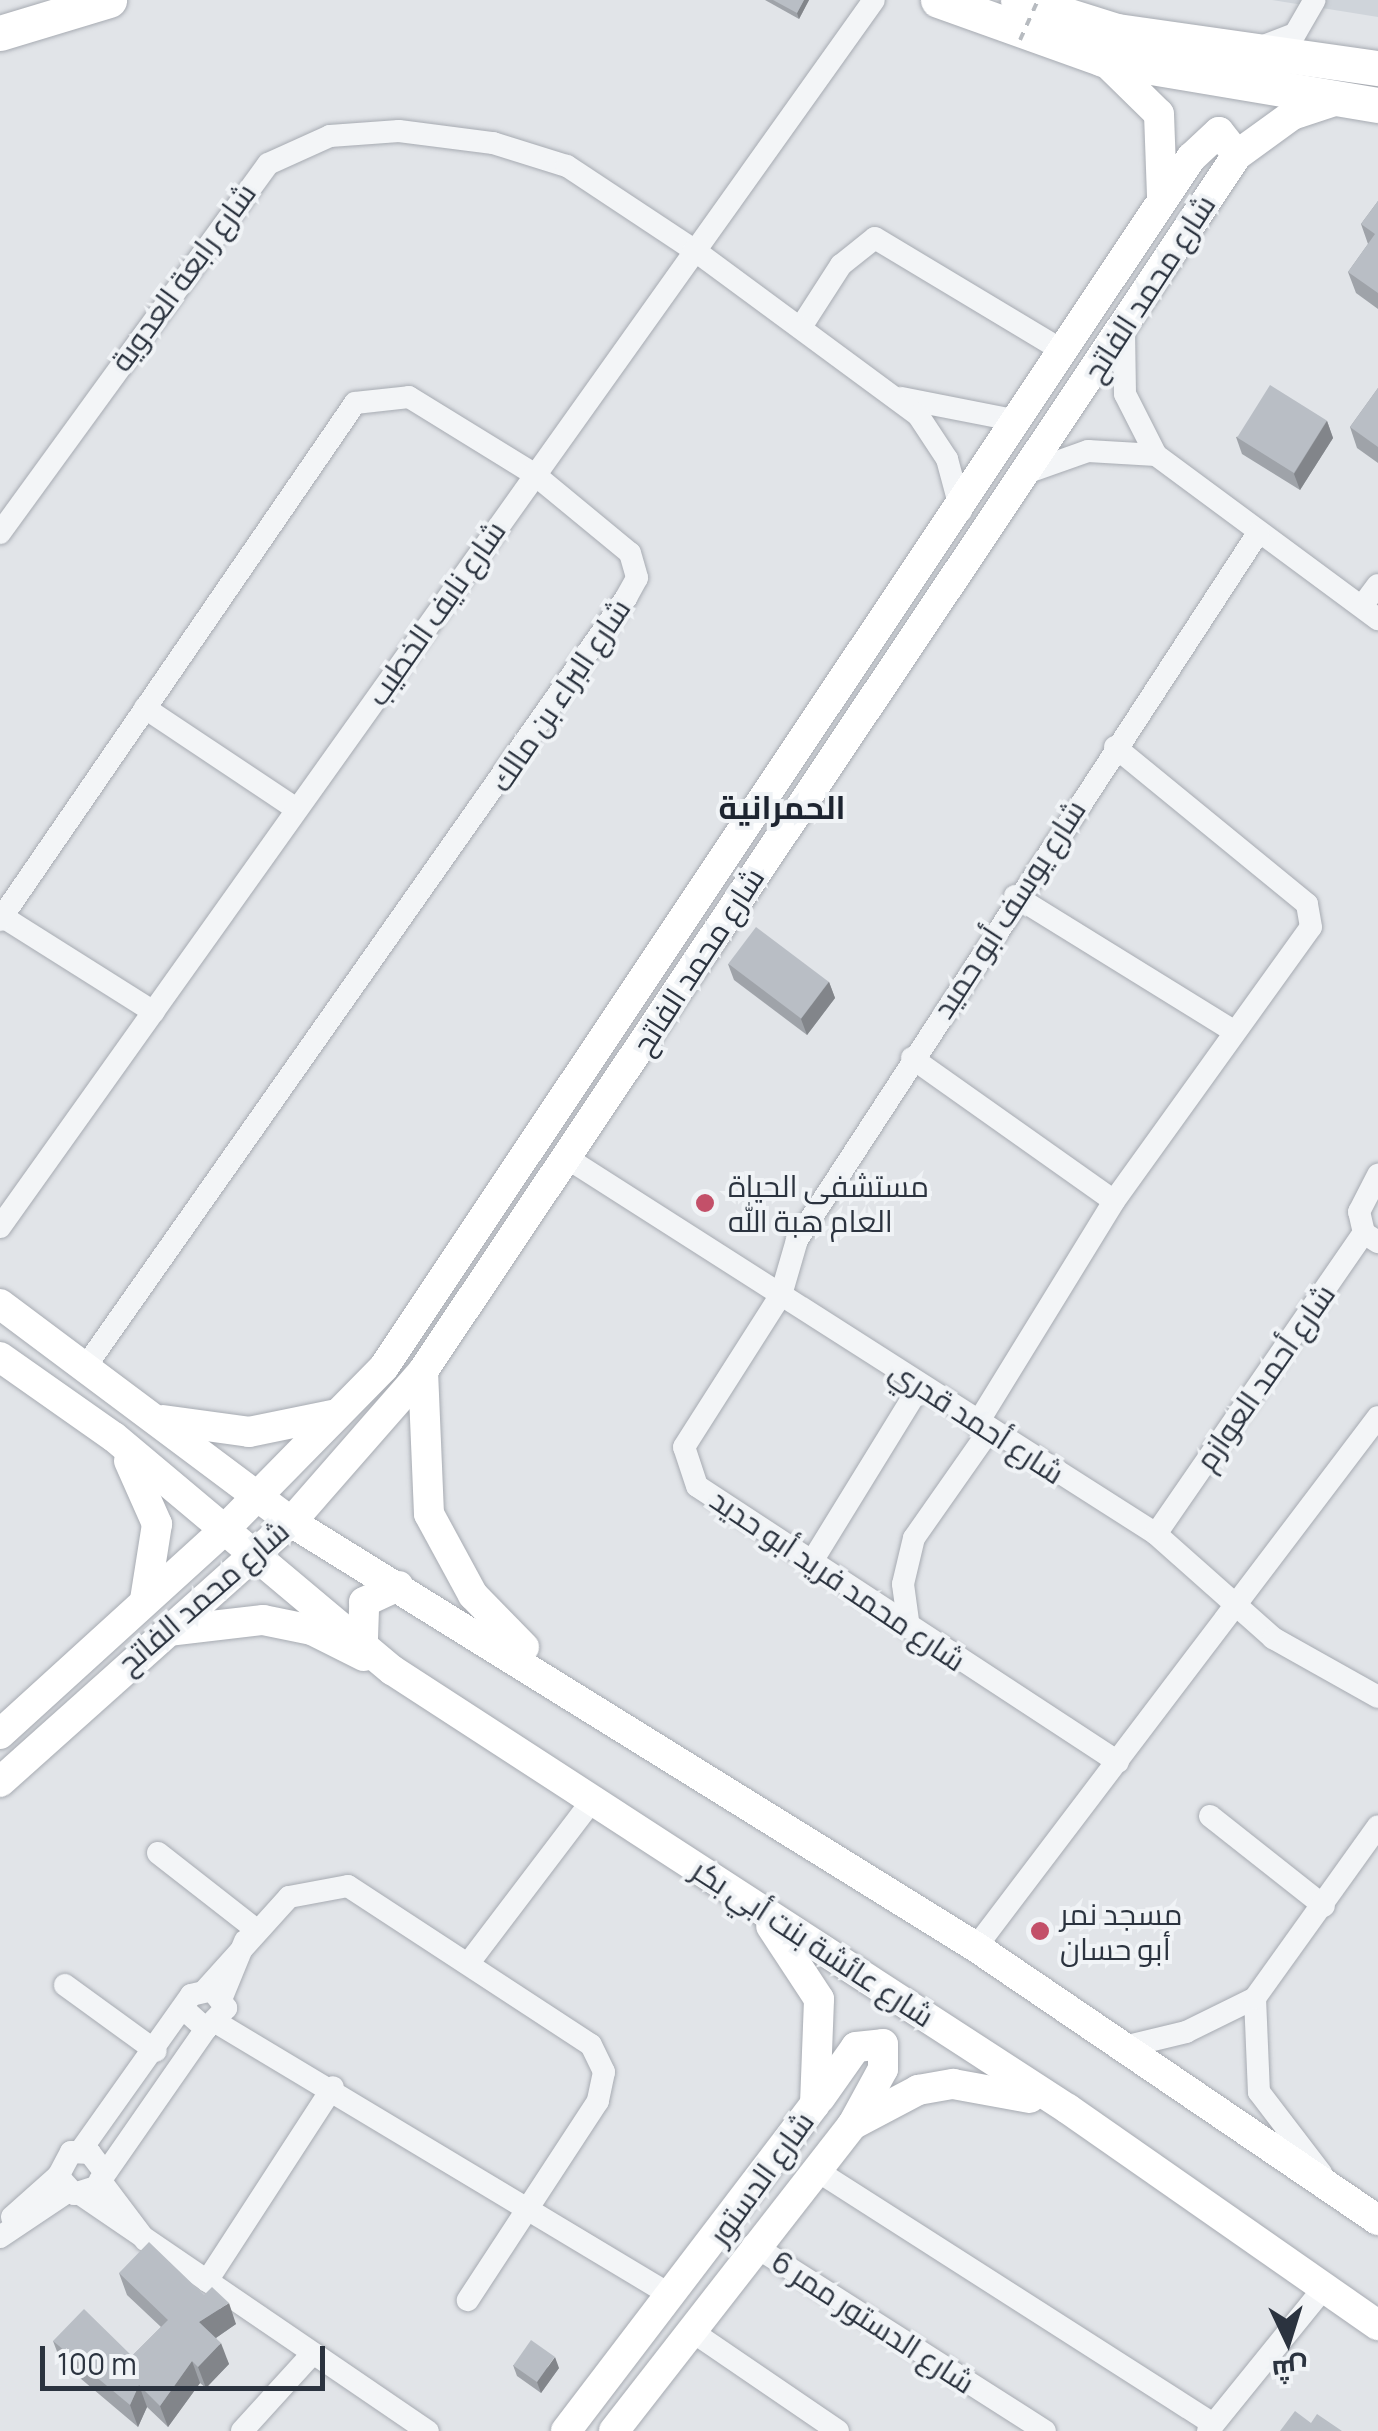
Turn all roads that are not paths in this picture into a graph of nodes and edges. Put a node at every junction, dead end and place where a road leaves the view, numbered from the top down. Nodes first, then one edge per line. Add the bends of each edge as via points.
1 (62, 0) edge
2 (108, 0) edge
3 (874, 0) edge
4 (938, 0) edge
5 (1018, 0) edge
6 (1315, 0) edge
7 (1302, 22) junction
8 (0, 25) edge
9 (0, 33) edge
10 (1250, 48) junction
11 (1315, 58) junction
12 (1102, 59) junction
13 (1378, 68) edge
14 (1337, 100) junction
15 (1378, 106) edge
16 (1237, 155) junction
17 (1162, 200) junction
18 (694, 250) junction
19 (801, 327) junction
20 (1124, 330) junction
21 (1063, 352) junction
22 (898, 397) junction
23 (1018, 421) junction
24 (1156, 455) junction
25 (1026, 473) junction
26 (534, 474) junction
27 (961, 511) junction
28 (0, 533) edge
29 (1258, 534) junction
30 (1378, 585) edge
31 (1370, 613) edge
32 (145, 708) junction
33 (1115, 747) junction
34 (295, 808) junction
35 (1015, 896) junction
36 (1, 918) edge
37 (154, 1012) junction
38 (1232, 1030) junction
39 (912, 1058) junction
40 (567, 1158) junction
41 (1378, 1174) edge
42 (1114, 1201) junction
43 (0, 1227) edge
44 (1371, 1238) edge
45 (781, 1295) junction
46 (0, 1304) edge
47 (0, 1357) edge
48 (86, 1366) junction
49 (422, 1371) junction
50 (920, 1386) junction
51 (337, 1414) junction
52 (1378, 1417) edge
53 (155, 1419) junction
54 (983, 1428) junction
55 (114, 1437) junction
56 (258, 1498) junction
57 (291, 1522) junction
58 (222, 1532) junction
59 (1156, 1534) junction
60 (254, 1556) junction
61 (812, 1563) junction
62 (399, 1586) junction
63 (145, 1600) junction
64 (1232, 1607) junction
65 (909, 1628) junction
66 (156, 1634) junction
67 (363, 1638) junction
68 (392, 1670) junction
69 (554, 1678) junction
70 (1378, 1697) edge
71 (0, 1734) edge
72 (1118, 1762) junction
73 (0, 1782) edge
74 (594, 1798) junction
75 (1210, 1816) dead end
76 (1378, 1826) edge
77 (158, 1854) dead end
78 (750, 1901) junction
79 (1324, 1906) junction
80 (250, 1933) junction
81 (976, 1947) junction
82 (471, 1960) junction
83 (64, 1985) dead end
84 (1255, 1998) junction
85 (216, 2009) junction
86 (1124, 2047) junction
87 (156, 2051) junction
88 (333, 2088) junction
89 (815, 2104) junction
90 (1068, 2109) junction
91 (852, 2125) junction
92 (81, 2150) junction
93 (816, 2170) junction
94 (101, 2174) junction
95 (69, 2187) junction
96 (1334, 2188) junction
97 (530, 2204) junction
98 (1378, 2220) edge
99 (4, 2228) edge
100 (145, 2240) junction
101 (753, 2245) junction
102 (207, 2281) junction
103 (1323, 2288) junction
104 (672, 2296) junction
105 (468, 2300) dead end
106 (1378, 2325) edge
107 (690, 2330) junction
108 (312, 2354) junction
109 (1210, 2427) edge
110 (242, 2431) edge
111 (428, 2431) edge
112 (566, 2431) edge
113 (614, 2431) edge
114 (838, 2431) edge
115 (1044, 2431) edge

1 - 8 highway
2 - 9 highway
3 - 18 street, شارع نايف الخطيب
4 - 12 highway
5 - 10 highway via 1102,28
6 - 7 street
7 - 10 street via 1284,42
7 - 11 street via 1301,44
10 - 11 highway
11 - 13 highway
12 - 14 highway
12 - 17 main road, شارع محمد الفاتح via 1146,92 1159,114
14 - 15 highway
14 - 16 main road, شارع محمد الفاتح via 1292,115
16 - 17 main road via 1229,136 1208,137
16 - 20 main road, شارع محمد الفاتح
17 - 21 main road, شارع محمد الفاتح
18 - 19 street, شارع رابعة العدوية
18 - 26 street, شارع نايف الخطيب
18 - 28 street, شارع رابعة العدوية via 530,151 399,131 298,145 240,192
19 - 21 street via 841,264 875,238
19 - 22 street, شارع رابعة العدوية
20 - 24 street via 1125,394
20 - 25 main road, شارع محمد الفاتح
21 - 23 main road, شارع محمد الفاتح
22 - 23 street, شارع رابعة العدوية
22 - 27 street, شارع رابعة العدوية via 947,459
23 - 27 main road, شارع محمد الفاتح
24 - 25 street via 1088,451
24 - 29 street
25 - 40 main road, شارع محمد الفاتح
26 - 32 street, شارع البراء بن مالك via 409,397 355,403
26 - 34 street, شارع نايف الخطيب
26 - 48 street, شارع البراء بن مالك via 630,553 632,588
27 - 51 main road, شارع محمد الفاتح via 384,1367
29 - 31 street
29 - 33 street, شارع يوسف أبو حميد
30 - 31 street
32 - 34 street
32 - 36 street, شارع البراء بن مالك
33 - 35 street, شارع يوسف أبو حميد
33 - 38 street via 1312,915
34 - 37 street, شارع نايف الخطيب
35 - 38 street
35 - 39 street, شارع يوسف أبو حميد
36 - 37 street
37 - 43 street, شارع نايف الخطيب
38 - 42 street
39 - 42 street
39 - 45 street, شارع يوسف أبو حميد via 797,1240
40 - 45 street, شارع أحمد قدري
40 - 49 main road, شارع محمد الفاتح
41 - 44 street via 1360,1212
42 - 54 street
44 - 59 street, شارع أحمد العوازم
45 - 50 street, شارع أحمد قدري
45 - 61 street, شارع محمد فريد أبو حديد via 683,1462 697,1486
46 - 48 main road
47 - 55 main road, شارع عائشة بنت أبي بكر
48 - 53 main road
49 - 57 main road, شارع محمد الفاتح
49 - 69 main road via 422,1476 443,1547 474,1595
50 - 54 street, شارع أحمد قدري
50 - 61 street
51 - 53 main road via 249,1432
51 - 56 main road, شارع محمد الفاتح
52 - 64 street
53 - 56 main road
54 - 59 street, شارع أحمد قدري
54 - 65 street via 914,1538 903,1584
55 - 58 main road, شارع عائشة بنت أبي بكر
55 - 63 main road via 157,1524
56 - 57 main road
56 - 58 main road, شارع محمد الفاتح
57 - 60 main road, شارع محمد الفاتح
57 - 62 main road
58 - 60 main road, شارع عائشة بنت أبي بكر
58 - 63 main road, شارع محمد الفاتح
59 - 64 street, شارع أحمد قدري
60 - 66 main road, شارع محمد الفاتح
60 - 67 main road, شارع عائشة بنت أبي بكر
61 - 65 street, شارع محمد فريد أبو حديد
62 - 67 main road via 364,1602
62 - 69 main road
63 - 71 main road, شارع محمد الفاتح
64 - 70 street, شارع أحمد قدري
64 - 72 street
65 - 72 street, شارع محمد فريد أبو حديد
66 - 68 main road via 216,1619 263,1620 312,1630
66 - 73 main road, شارع محمد الفاتح
67 - 68 main road, شارع عائشة بنت أبي بكر
68 - 74 main road, شارع عائشة بنت أبي بكر
69 - 81 main road
72 - 81 street
74 - 78 main road, شارع عائشة بنت أبي بكر
74 - 82 street
75 - 79 street
76 - 79 street
77 - 80 street
78 - 89 main road, شارع الدستور via 807,1970 819,1998
78 - 90 main road, شارع عائشة بنت أبي بكر
79 - 84 street
80 - 82 street via 306,1888 348,1886
80 - 85 street
81 - 86 main road
82 - 97 street via 590,2045 604,2072 598,2101
83 - 87 street
84 - 86 street via 1186,2032
84 - 96 street via 1259,2092
85 - 87 street via 185,2010
85 - 88 street
85 - 94 street
86 - 96 main road
87 - 92 street
88 - 97 street
88 - 102 street
89 - 91 main road via 856,2047 876,2040 883,2069
89 - 104 main road, شارع الدستور
90 - 91 main road, شارع الدستور via 986,2084 953,2084 918,2090
90 - 103 main road, شارع عائشة بنت أبي بكر
91 - 93 main road, شارع الدستور
92 - 94 street
92 - 95 street via 63,2157
93 - 101 main road, شارع الدستور
93 - 109 street
94 - 95 street
94 - 100 street
95 - 99 street
95 - 100 street
96 - 98 main road
97 - 104 street
97 - 105 street
100 - 102 street
101 - 107 main road, شارع الدستور
101 - 115 street, شارع الدستور ممر 6
102 - 108 street
103 - 106 main road, شارع عائشة بنت أبي بكر
103 - 109 street
104 - 112 main road, شارع الدستور
107 - 113 main road, شارع الدستور
107 - 114 street
108 - 110 street
108 - 111 street

